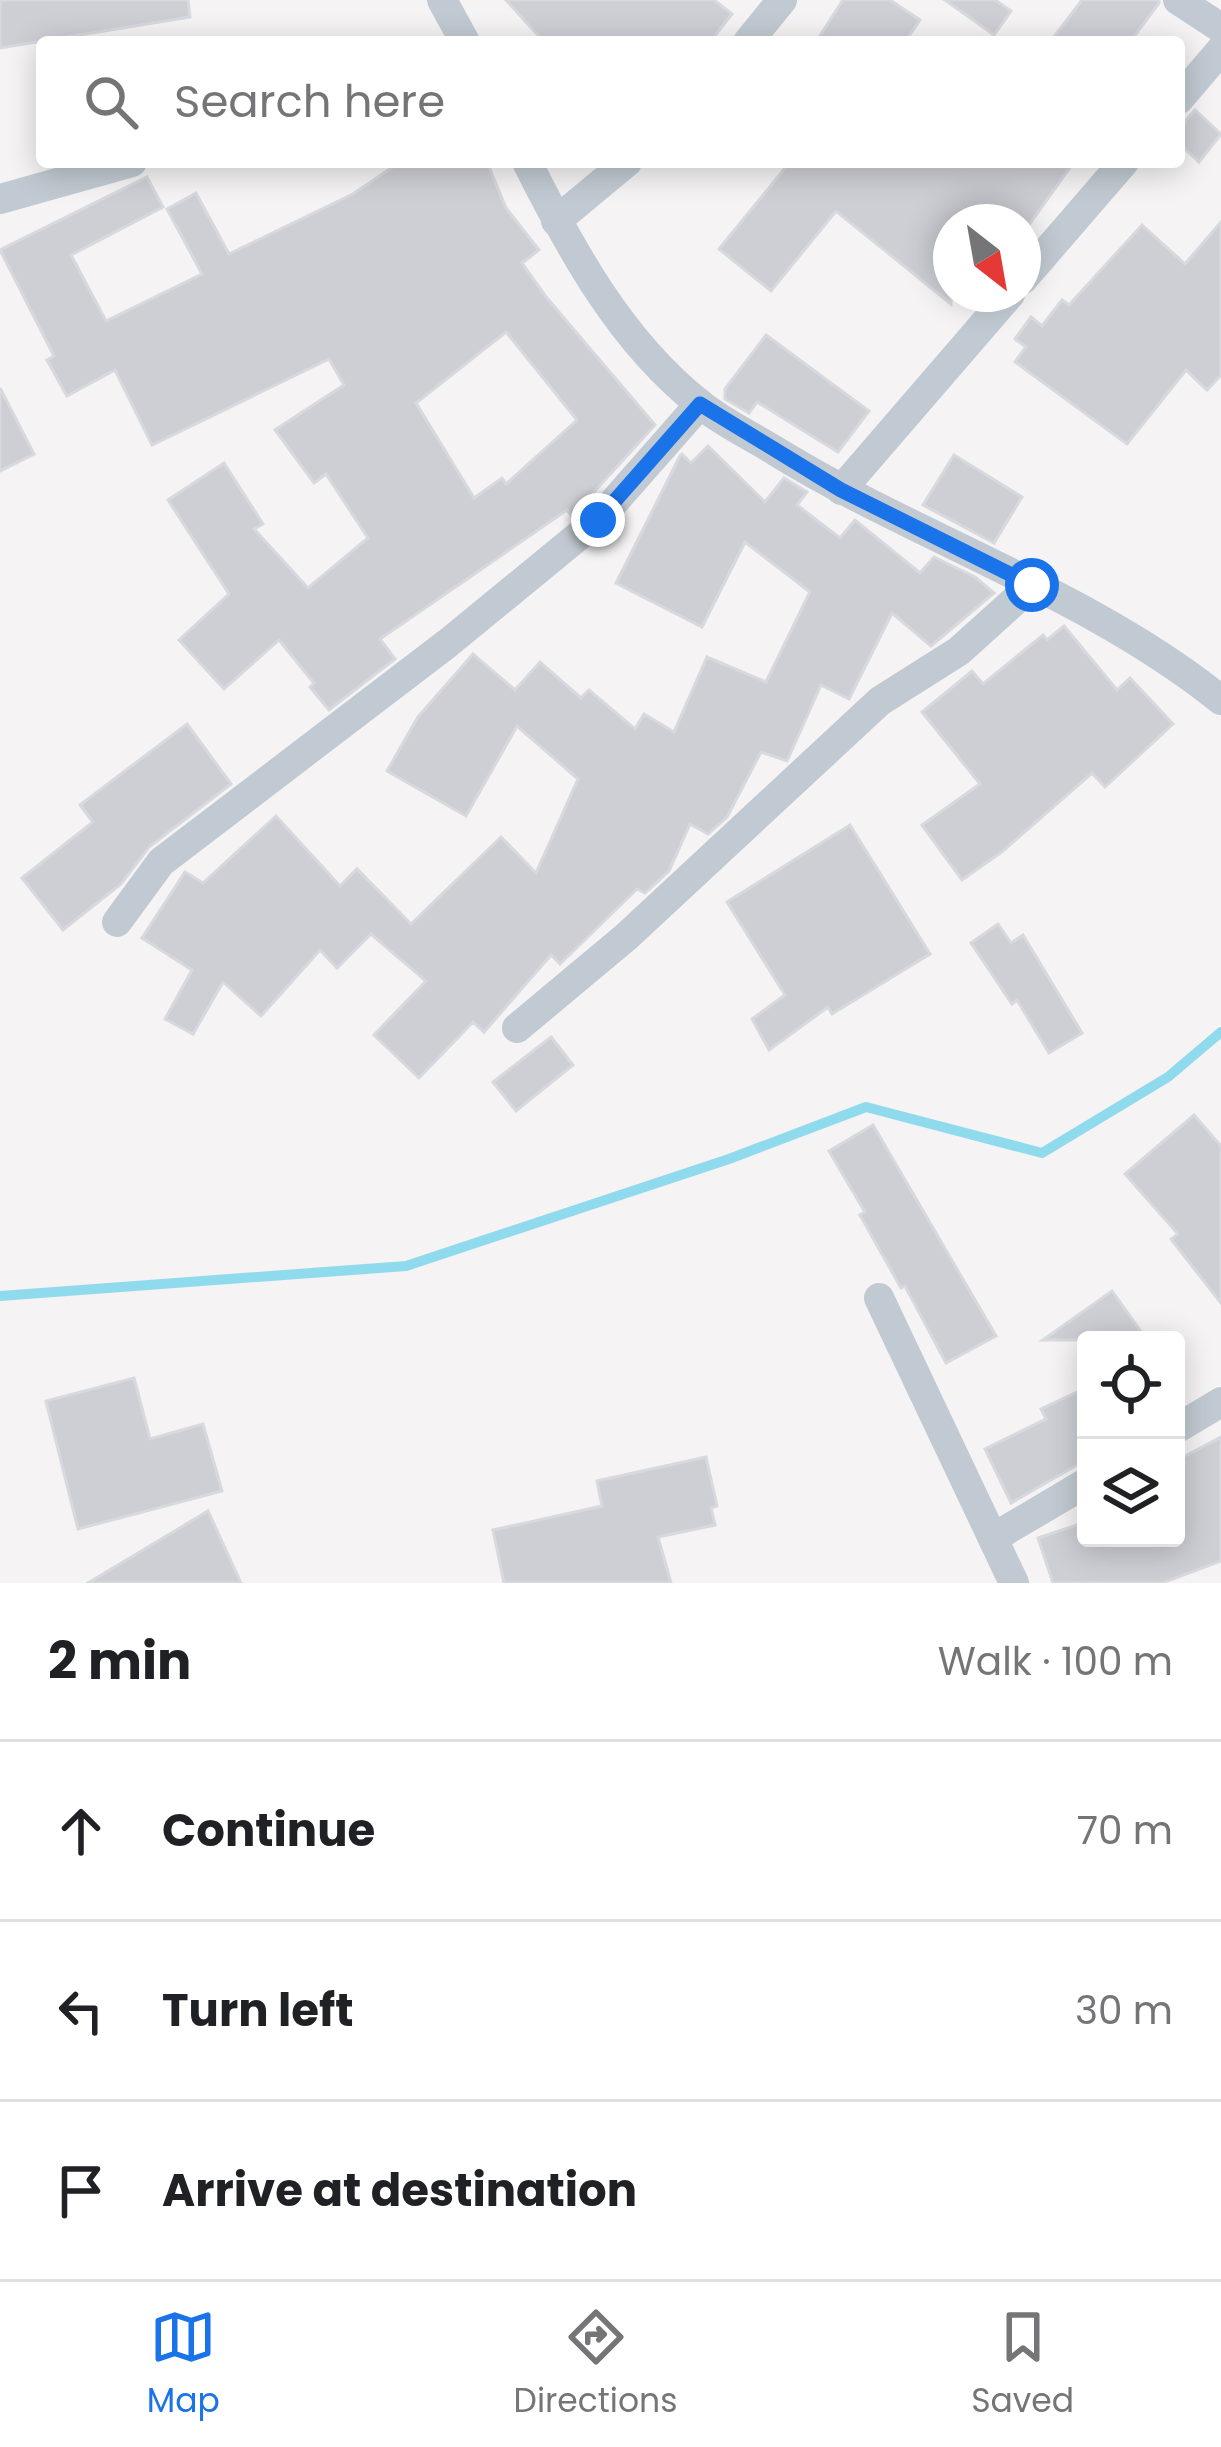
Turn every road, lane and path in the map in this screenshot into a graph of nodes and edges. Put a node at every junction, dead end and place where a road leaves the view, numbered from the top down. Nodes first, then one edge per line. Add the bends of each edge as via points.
1 (442, 0) edge
2 (782, 0) edge
3 (1178, 0) edge
4 (1221, 28) edge
5 (462, 36) edge
6 (753, 36) edge
7 (1221, 50) edge
8 (1185, 92) edge
9 (110, 168) edge
10 (530, 168) edge
11 (620, 168) edge
12 (1119, 168) edge
13 (0, 199) edge
14 (556, 221) junction
15 (1041, 258) edge
16 (994, 312) edge
17 (700, 404) junction
18 (841, 490) junction
19 (1032, 585) junction
20 (1221, 700) edge
21 (117, 922) dead end
22 (517, 1028) dead end
23 (879, 1298) dead end
24 (1221, 1402) edge
25 (1185, 1424) edge
26 (1077, 1488) edge
27 (993, 1538) junction
28 (1014, 1583) edge

1 - 5 street
2 - 6 street
3 - 4 street
7 - 8 street
9 - 13 street
10 - 14 street
11 - 14 street
12 - 15 street
14 - 17 street via 608,308
16 - 18 street
17 - 18 street
17 - 21 street via 598,520 161,862
18 - 19 street
19 - 20 street
19 - 22 street via 958,651 880,701
23 - 27 street
24 - 25 street
26 - 27 street
27 - 28 street

